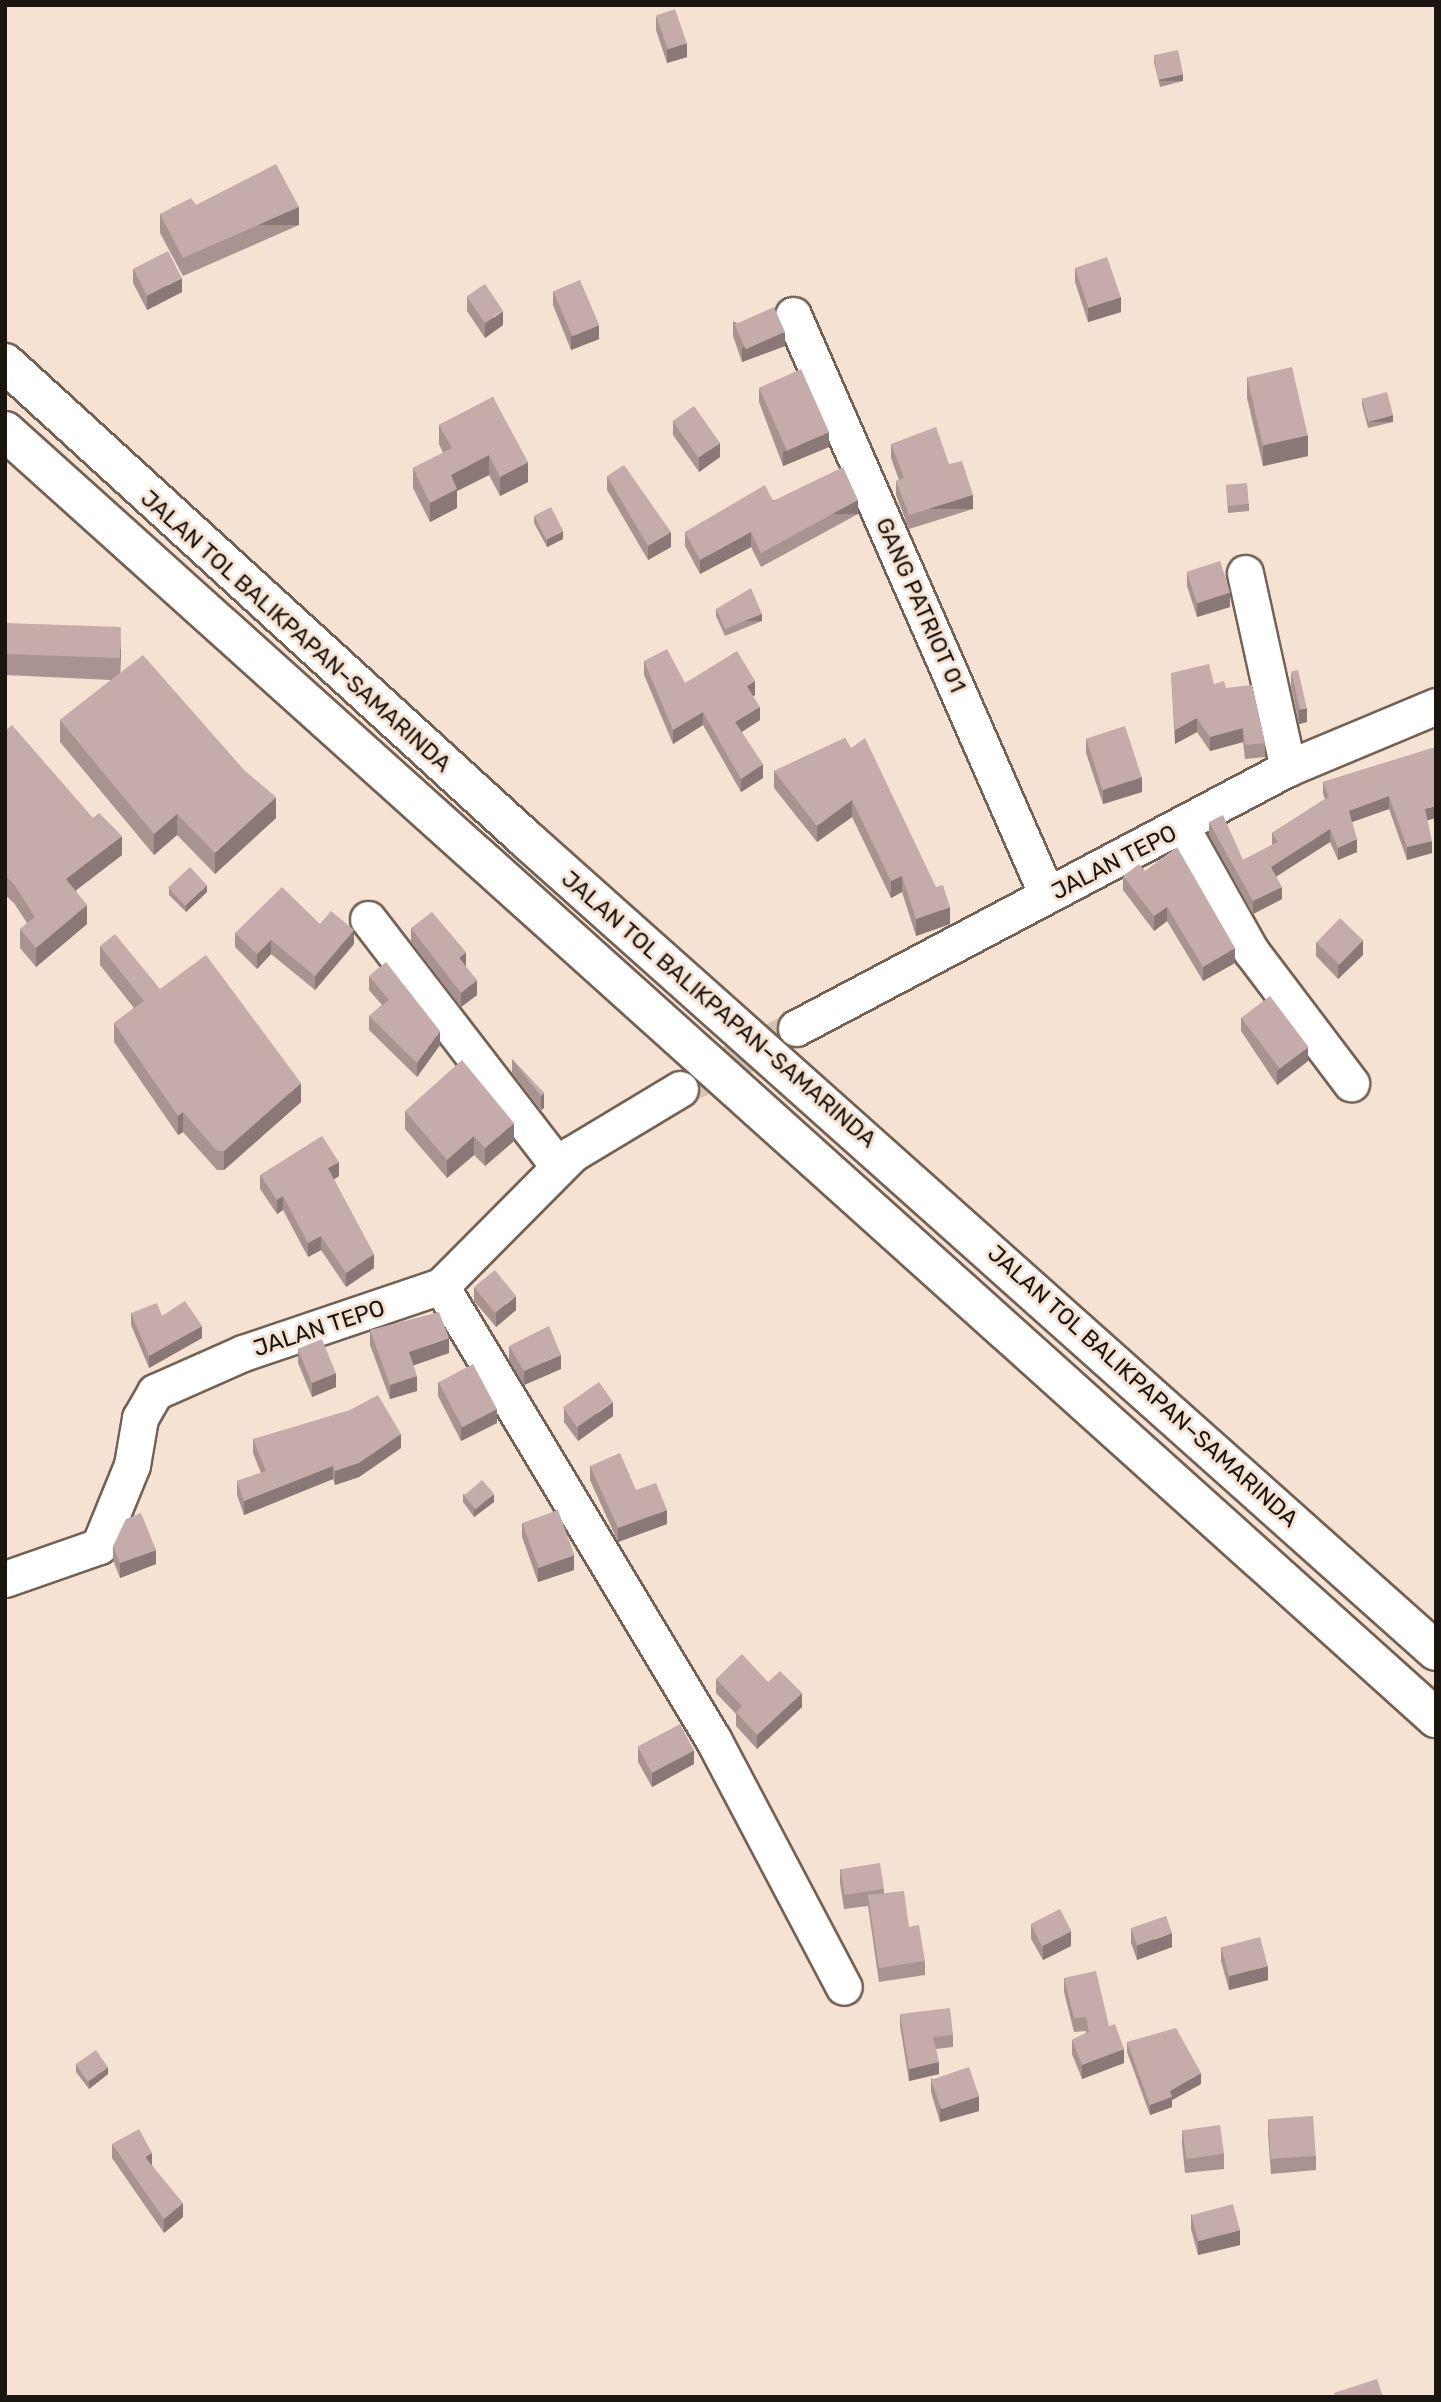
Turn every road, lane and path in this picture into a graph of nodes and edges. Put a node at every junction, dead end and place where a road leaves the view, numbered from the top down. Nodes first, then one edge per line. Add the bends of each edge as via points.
1 (793, 315) dead end
2 (5, 363) edge
3 (5, 431) edge
4 (1245, 573) dead end
5 (1436, 706) edge
6 (1289, 768) junction
7 (1182, 828) junction
8 (1048, 895) junction
9 (368, 919) dead end
10 (796, 1028) tunnel mouth
11 (1351, 1083) dead end
12 (680, 1090) tunnel mouth
13 (558, 1166) junction
14 (441, 1286) junction
15 (5, 1580) edge
16 (1436, 1651) edge
17 (1436, 1718) edge
18 (844, 1987) dead end

1 - 8 street, GANG PATRIOT 01
2 - 16 highway, JALAN TOL BALIKPAPAN–SAMARINDA via 527,840
3 - 17 highway
4 - 6 street
5 - 6 street, JALAN TEPO
6 - 7 street, JALAN TEPO
7 - 8 street, JALAN TEPO
7 - 11 street via 1251,951
8 - 10 street, JALAN TEPO
9 - 13 street
12 - 13 street, JALAN TEPO
13 - 14 street, JALAN TEPO
14 - 15 street, JALAN TEPO via 243,1353 155,1392 140,1418 132,1465 99,1546
14 - 18 street via 643,1624

